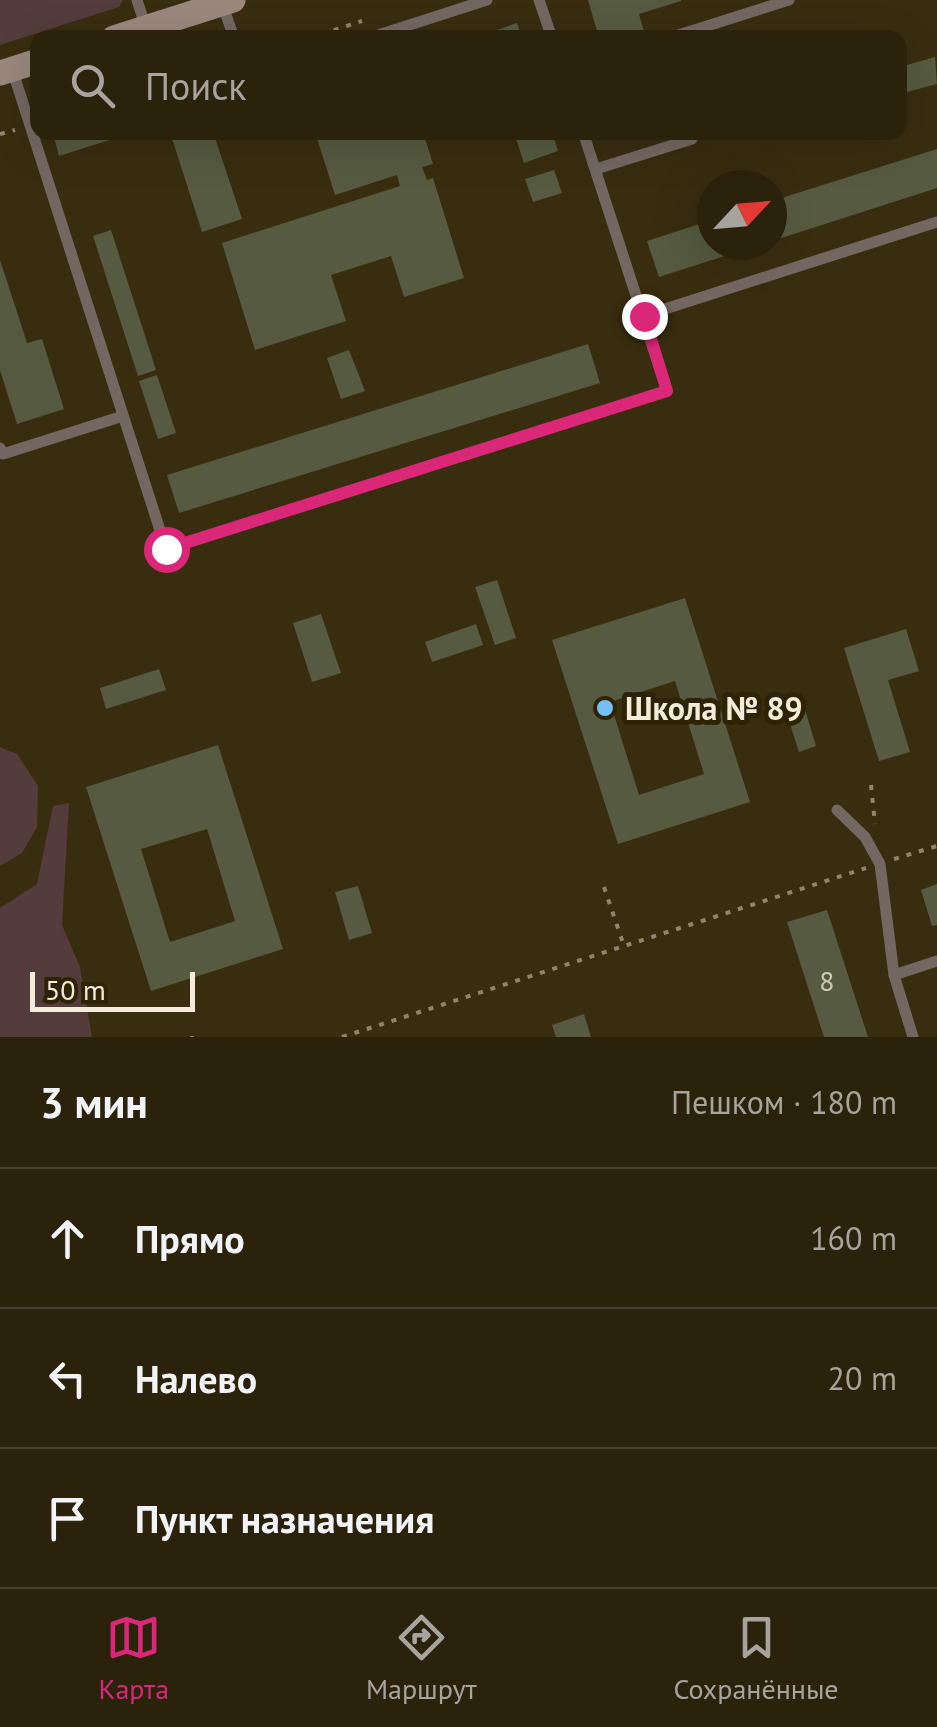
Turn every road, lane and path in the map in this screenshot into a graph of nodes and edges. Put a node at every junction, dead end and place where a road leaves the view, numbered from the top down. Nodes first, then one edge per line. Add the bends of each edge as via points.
1 (136, 0) edge
2 (487, 0) edge
3 (539, 0) edge
4 (788, 0) edge
5 (228, 2) edge
6 (146, 28) junction
7 (140, 30) edge
8 (233, 30) edge
9 (394, 30) edge
10 (549, 30) edge
11 (694, 30) edge
12 (30, 64) edge
13 (6, 71) edge
14 (586, 140) edge
15 (689, 140) edge
16 (596, 170) junction
17 (937, 222) edge
18 (644, 316) junction
19 (123, 416) junction
20 (0, 448) edge
21 (837, 810) dead end
22 (937, 846) edge
23 (880, 864) junction
24 (604, 887) dead end
25 (624, 946) junction
26 (937, 962) edge
27 (894, 975) junction
28 (342, 1037) edge
29 (913, 1037) edge

1 - 6 lane
2 - 9 lane
3 - 10 lane
4 - 11 lane
5 - 6 street
5 - 8 lane
6 - 7 street
12 - 13 street
13 - 19 lane
14 - 16 lane
15 - 16 lane
16 - 18 lane
17 - 18 lane
18 - 19 lane via 667,391 166,549
19 - 20 lane via 3,454
21 - 23 lane
22 - 23 path
23 - 25 path
23 - 27 lane
24 - 25 path
25 - 28 path
26 - 27 lane
27 - 29 lane

